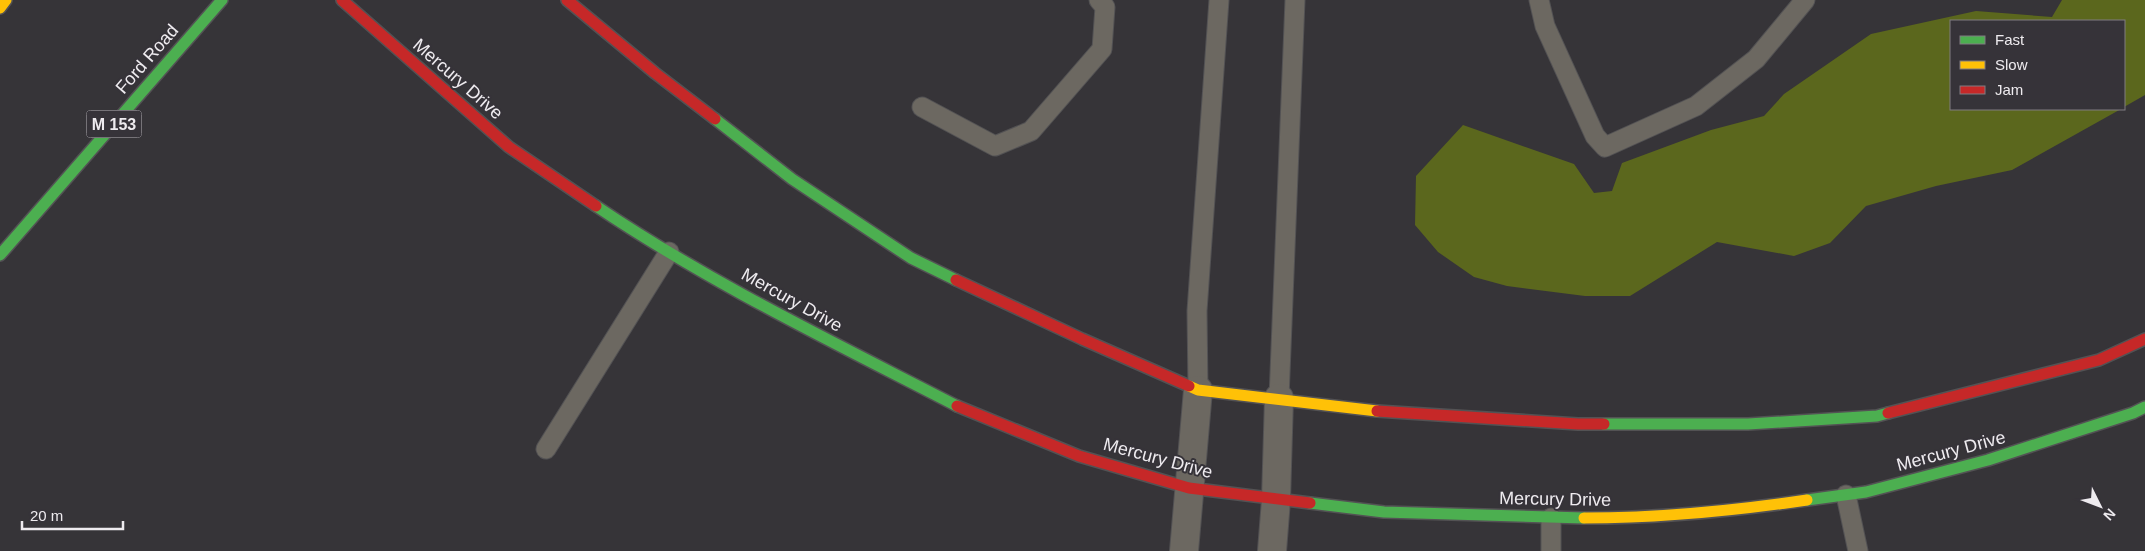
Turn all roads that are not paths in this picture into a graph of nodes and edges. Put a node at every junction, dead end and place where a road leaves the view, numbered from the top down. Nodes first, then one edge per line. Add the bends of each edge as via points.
1 (6, 0) edge
2 (222, 0) edge
3 (342, 0) edge
4 (567, 0) edge
5 (1100, 0) edge
6 (1219, 0) edge
7 (1295, 0) edge
8 (1539, 0) edge
9 (1804, 0) edge
10 (0, 8) edge
11 (922, 107) dead end
12 (669, 252) junction
13 (0, 255) edge
14 (2145, 339) edge
15 (1198, 390) junction
16 (1279, 398) junction
17 (2145, 407) edge
18 (546, 449) dead end
19 (1189, 488) junction
20 (1846, 495) junction
21 (1276, 500) junction
22 (1551, 518) junction
23 (1184, 551) edge
24 (1272, 551) edge
25 (1551, 551) edge
26 (1858, 551) edge

1 - 10 street
2 - 13 street, Ford Road / M 153
3 - 12 street, Mercury Drive via 509,147
4 - 15 street via 792,179 911,258
5 - 11 lane via 1105,7 1102,49 1030,131 995,146
6 - 15 lane via 1197,311
7 - 16 lane
8 - 9 lane via 1545,26 1595,136 1605,147 1696,106 1756,59
12 - 18 lane
12 - 19 street, Mercury Drive via 780,315 958,407 1079,456
14 - 16 street via 2099,360 1877,416 1748,424 1578,424 1394,413
15 - 16 street
15 - 19 street
16 - 21 street
17 - 20 street, Mercury Drive via 2133,414 1988,460
19 - 21 street, Mercury Drive
19 - 23 street
20 - 22 street, Mercury Drive via 1754,508 1642,518
20 - 26 lane
21 - 22 street, Mercury Drive via 1384,512
21 - 24 street
22 - 25 lane

